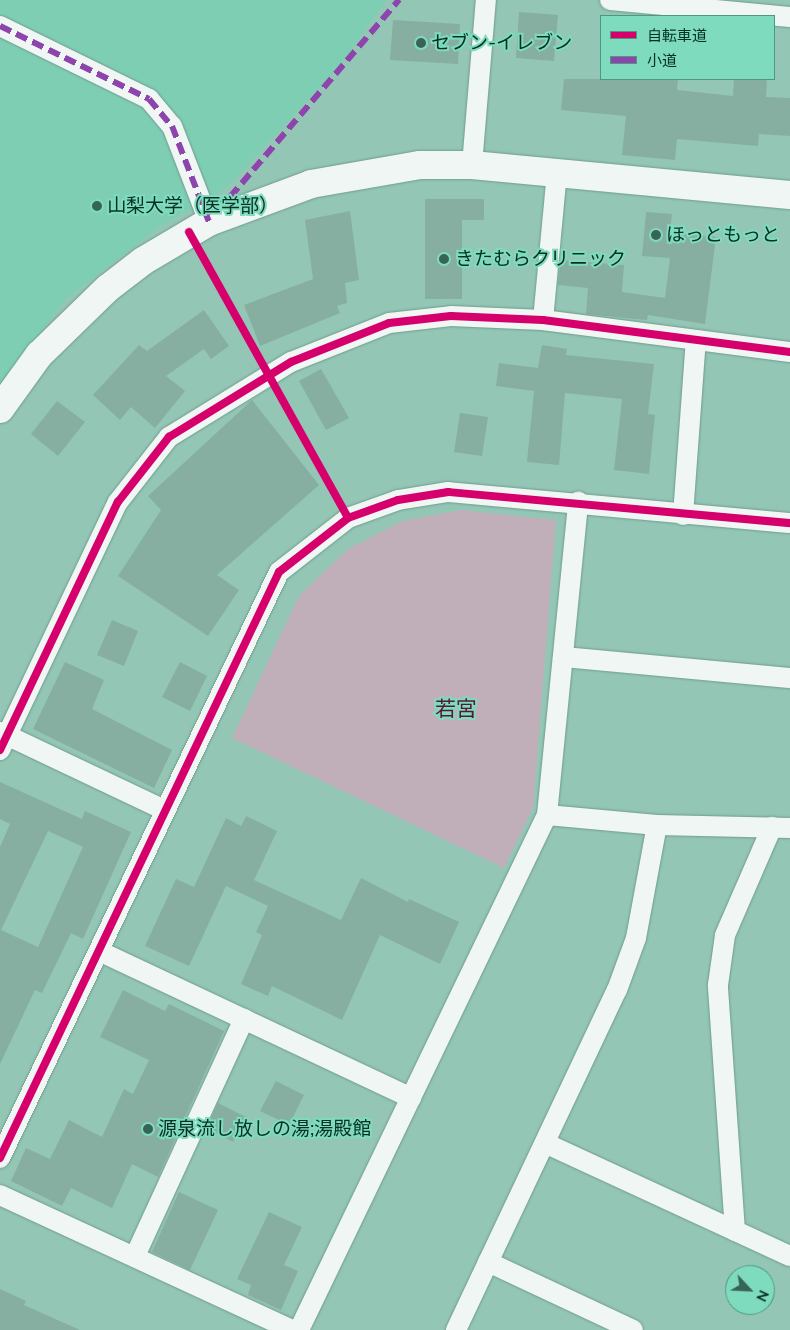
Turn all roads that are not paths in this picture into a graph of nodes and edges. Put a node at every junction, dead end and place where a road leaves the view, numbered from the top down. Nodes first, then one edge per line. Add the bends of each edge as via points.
1 (486, 0) edge
2 (610, 0) edge
3 (769, 15) edge
4 (775, 16) edge
5 (790, 17) edge
6 (0, 26) edge
7 (472, 165) junction
8 (557, 173) junction
9 (790, 195) edge
10 (209, 222) junction
11 (543, 320) junction
12 (696, 340) junction
13 (790, 352) edge
14 (0, 409) edge
15 (578, 502) junction
16 (683, 515) junction
17 (790, 523) edge
18 (563, 657) junction
19 (790, 678) edge
20 (2, 739) edge
21 (164, 810) junction
22 (547, 815) junction
23 (657, 824) junction
24 (781, 828) edge
25 (99, 951) junction
26 (244, 1020) junction
27 (411, 1098) junction
28 (545, 1143) junction
29 (0, 1158) edge
30 (0, 1195) edge
31 (735, 1231) junction
32 (135, 1256) junction
33 (790, 1256) edge
34 (488, 1262) junction
35 (292, 1330) edge
36 (299, 1330) edge
37 (456, 1330) edge
38 (633, 1330) edge

1 - 7 street
2 - 3 street
4 - 5 street
6 - 10 street via 148,99 172,126
7 - 8 street
7 - 10 street via 420,165 361,172 302,187
8 - 9 street
8 - 11 street
10 - 14 street via 108,288 39,355
11 - 12 street
11 - 20 street via 451,316 389,323 291,362 169,437 118,502
12 - 13 street
12 - 16 street
15 - 16 street
15 - 18 street
15 - 21 street via 448,492 398,500 348,518 279,572
16 - 17 street
18 - 19 street
18 - 22 street
20 - 21 street
21 - 25 street
22 - 23 street
22 - 27 street
23 - 24 street
23 - 28 street via 636,938 617,990
24 - 31 street via 725,936 718,985
25 - 26 street
25 - 29 street
26 - 27 street
26 - 32 street
27 - 36 street
28 - 31 street
28 - 34 street
30 - 32 street
31 - 33 street
32 - 35 street
34 - 37 street
34 - 38 street

